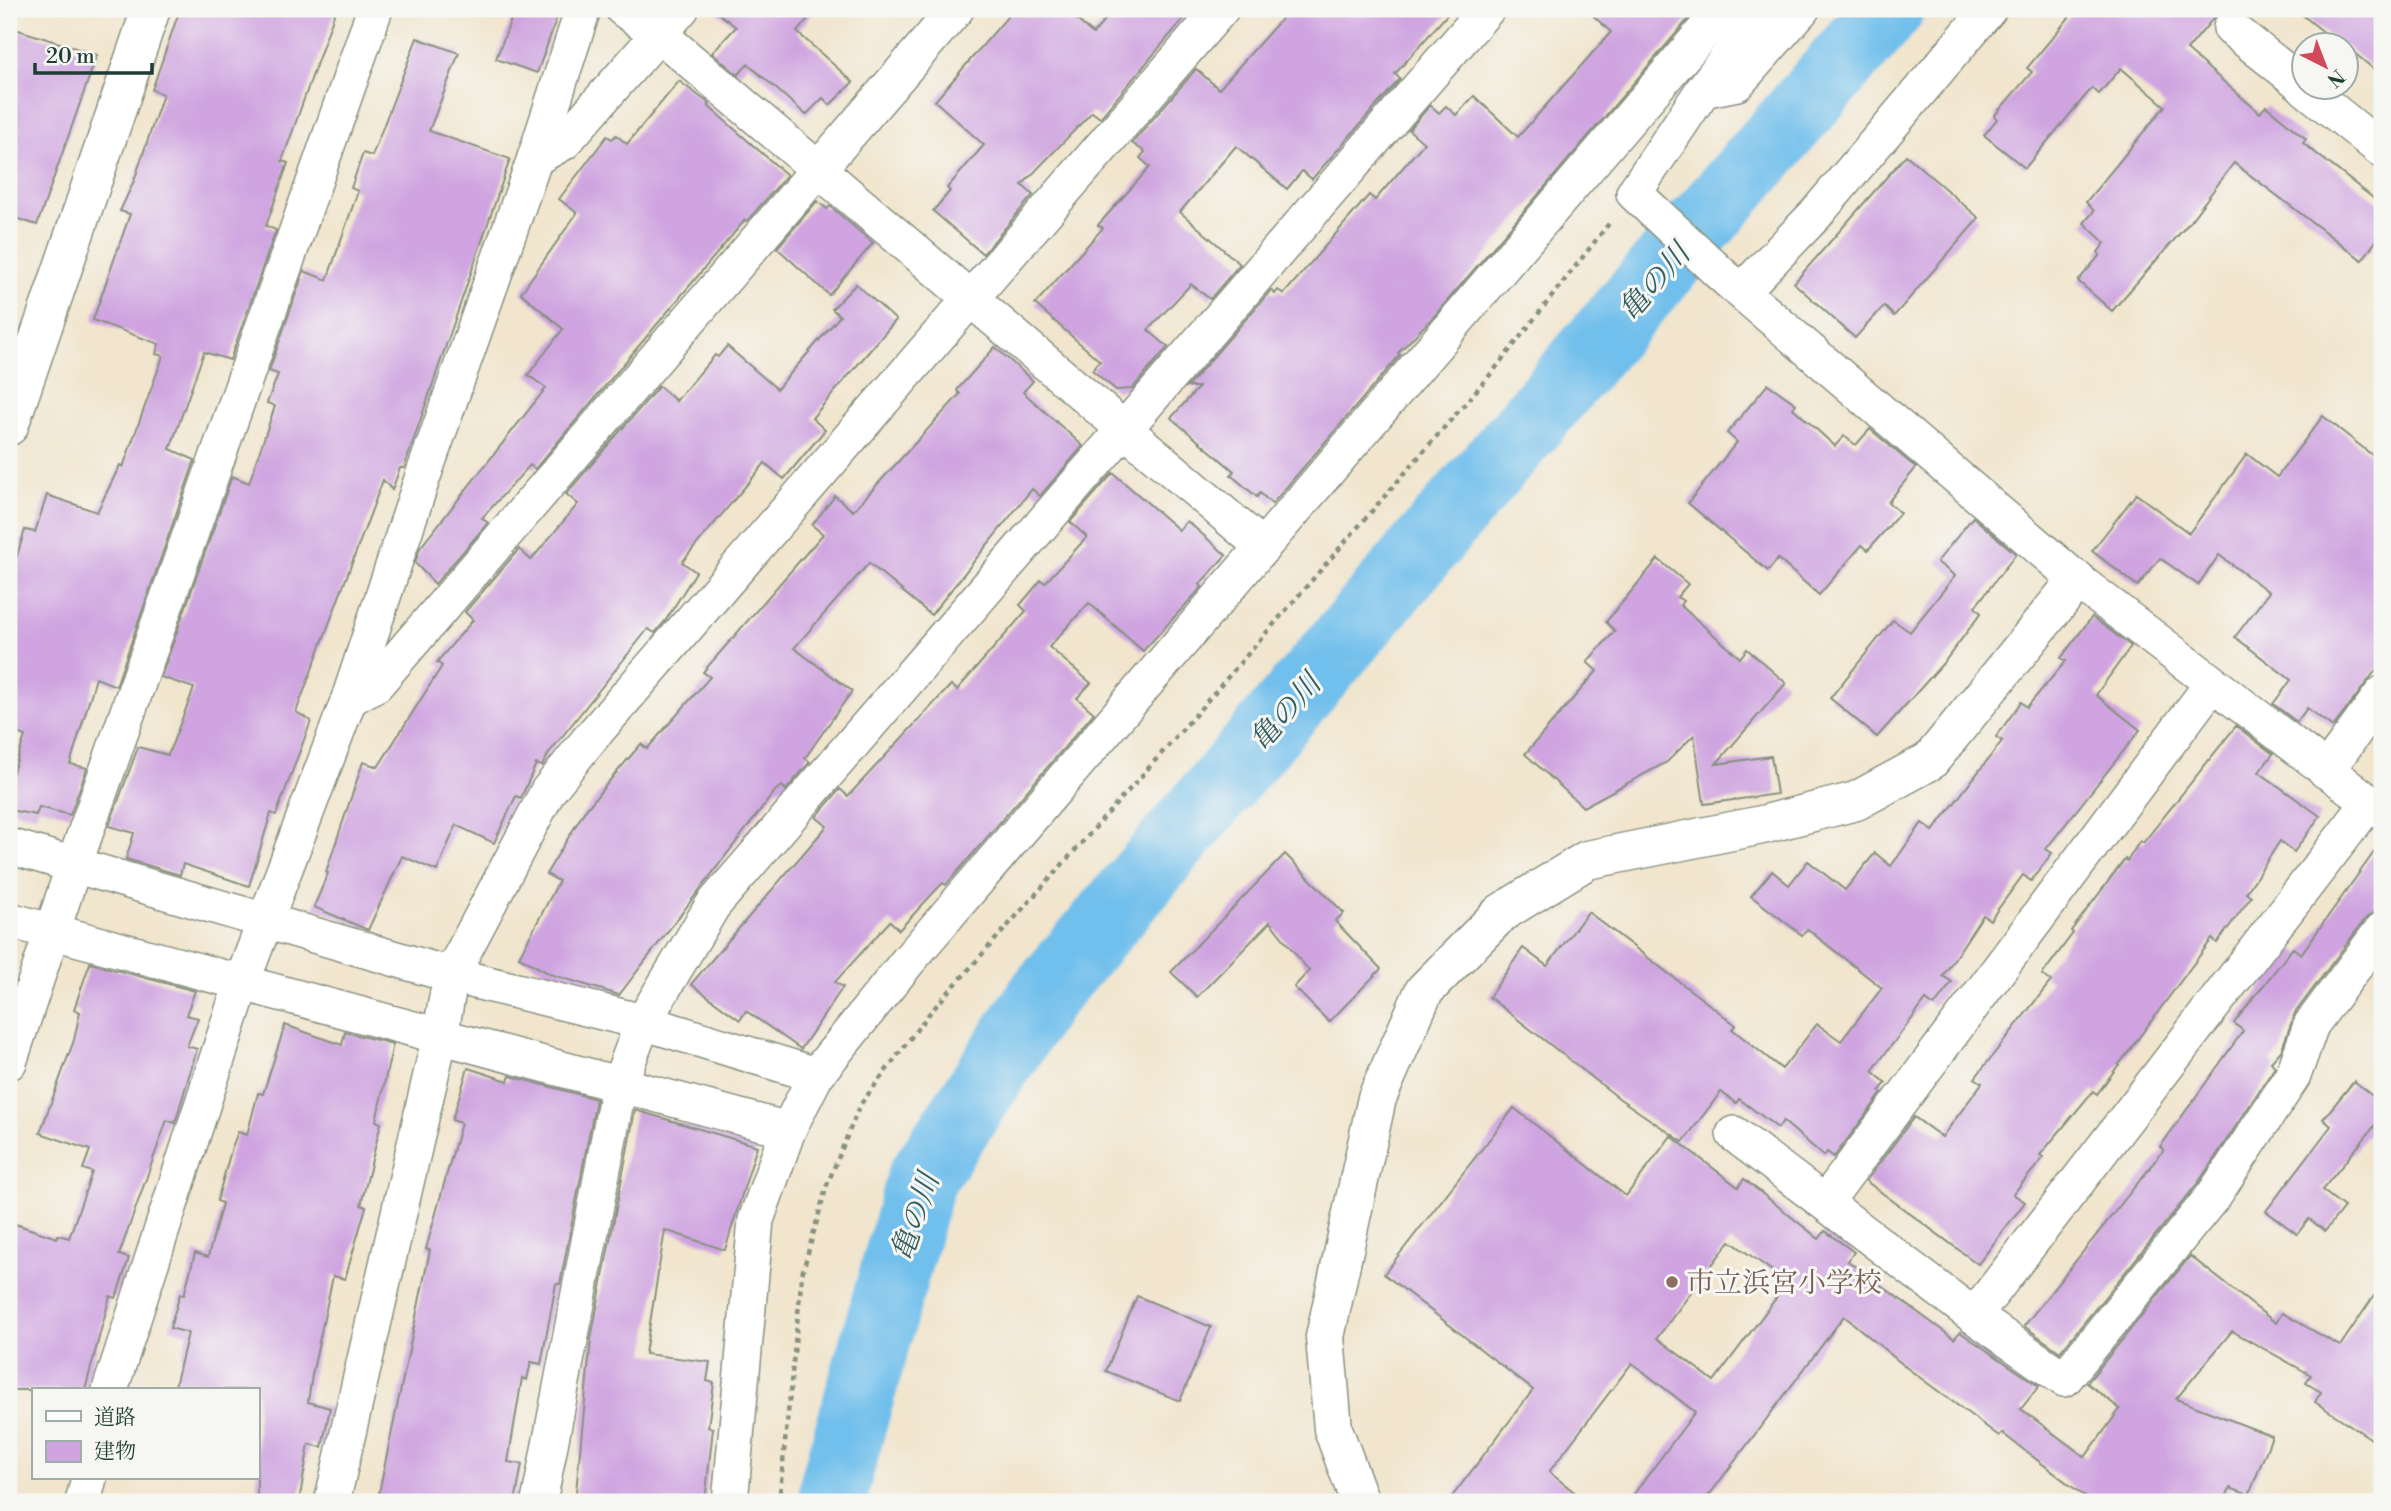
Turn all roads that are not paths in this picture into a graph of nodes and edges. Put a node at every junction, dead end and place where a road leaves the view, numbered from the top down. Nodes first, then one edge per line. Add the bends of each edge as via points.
1 (151, 9) edge
2 (375, 9) edge
3 (583, 9) edge
4 (622, 9) edge
5 (956, 9) edge
6 (1222, 9) edge
7 (1487, 9) edge
8 (1723, 9) edge
9 (1765, 9) edge
10 (1802, 9) edge
11 (1989, 9) edge
12 (670, 22) edge
13 (2231, 28) dead end
14 (2290, 76) edge
15 (1703, 90) junction
16 (2323, 102) edge
17 (2382, 149) edge
18 (535, 158) junction
19 (818, 169) junction
20 (1733, 283) junction
21 (970, 299) junction
22 (9, 426) edge
23 (1123, 428) junction
24 (1263, 547) junction
25 (2077, 580) junction
26 (2212, 684) junction
27 (2382, 694) edge
28 (349, 699) junction
29 (2326, 771) junction
30 (2376, 808) edge
31 (9, 846) edge
32 (74, 865) junction
33 (9, 919) edge
34 (265, 922) junction
35 (2382, 930) edge
36 (54, 932) junction
37 (451, 975) junction
38 (242, 982) junction
39 (643, 1022) junction
40 (440, 1036) junction
41 (9, 1062) edge
42 (816, 1075) junction
43 (619, 1085) junction
44 (788, 1130) junction
45 (1734, 1134) dead end
46 (1826, 1201) junction
47 (1974, 1316) junction
48 (111, 1388) edge
49 (88, 1480) edge
50 (83, 1502) edge
51 (332, 1502) edge
52 (539, 1502) edge
53 (730, 1502) edge
54 (1360, 1502) edge

1 - 22 street
2 - 32 street
3 - 18 street
4 - 12 street
5 - 19 street
6 - 21 street
7 - 23 street
8 - 24 street
9 - 15 street
10 - 15 street via 1737,83
11 - 20 street via 1815,215
12 - 18 street via 564,142
12 - 19 street
13 - 14 street
15 - 20 street via 1639,198
16 - 17 street
18 - 28 street
19 - 21 street
19 - 28 street via 376,684
20 - 25 street
21 - 23 street
21 - 37 street via 548,791
23 - 24 street
23 - 39 street via 713,905
24 - 42 street
25 - 26 street
25 - 54 street via 1930,761 1856,801 1587,860 1501,913 1424,991 1377,1098 1325,1337 1333,1429
26 - 29 street
26 - 46 street
27 - 29 street
28 - 34 street
29 - 30 street
30 - 47 street
31 - 32 street
32 - 34 street
32 - 36 street
33 - 36 street
34 - 37 street
34 - 38 street
35 - 47 street via 2311,1025 2293,1076 2214,1195 2064,1379
36 - 38 street
36 - 41 street
37 - 39 street
37 - 40 street
38 - 40 street
38 - 48 street
39 - 42 street
39 - 43 street
40 - 43 street
40 - 51 street
42 - 44 street
43 - 44 street
43 - 52 street
44 - 53 street via 756,1220
45 - 46 street
46 - 47 street
49 - 50 street

